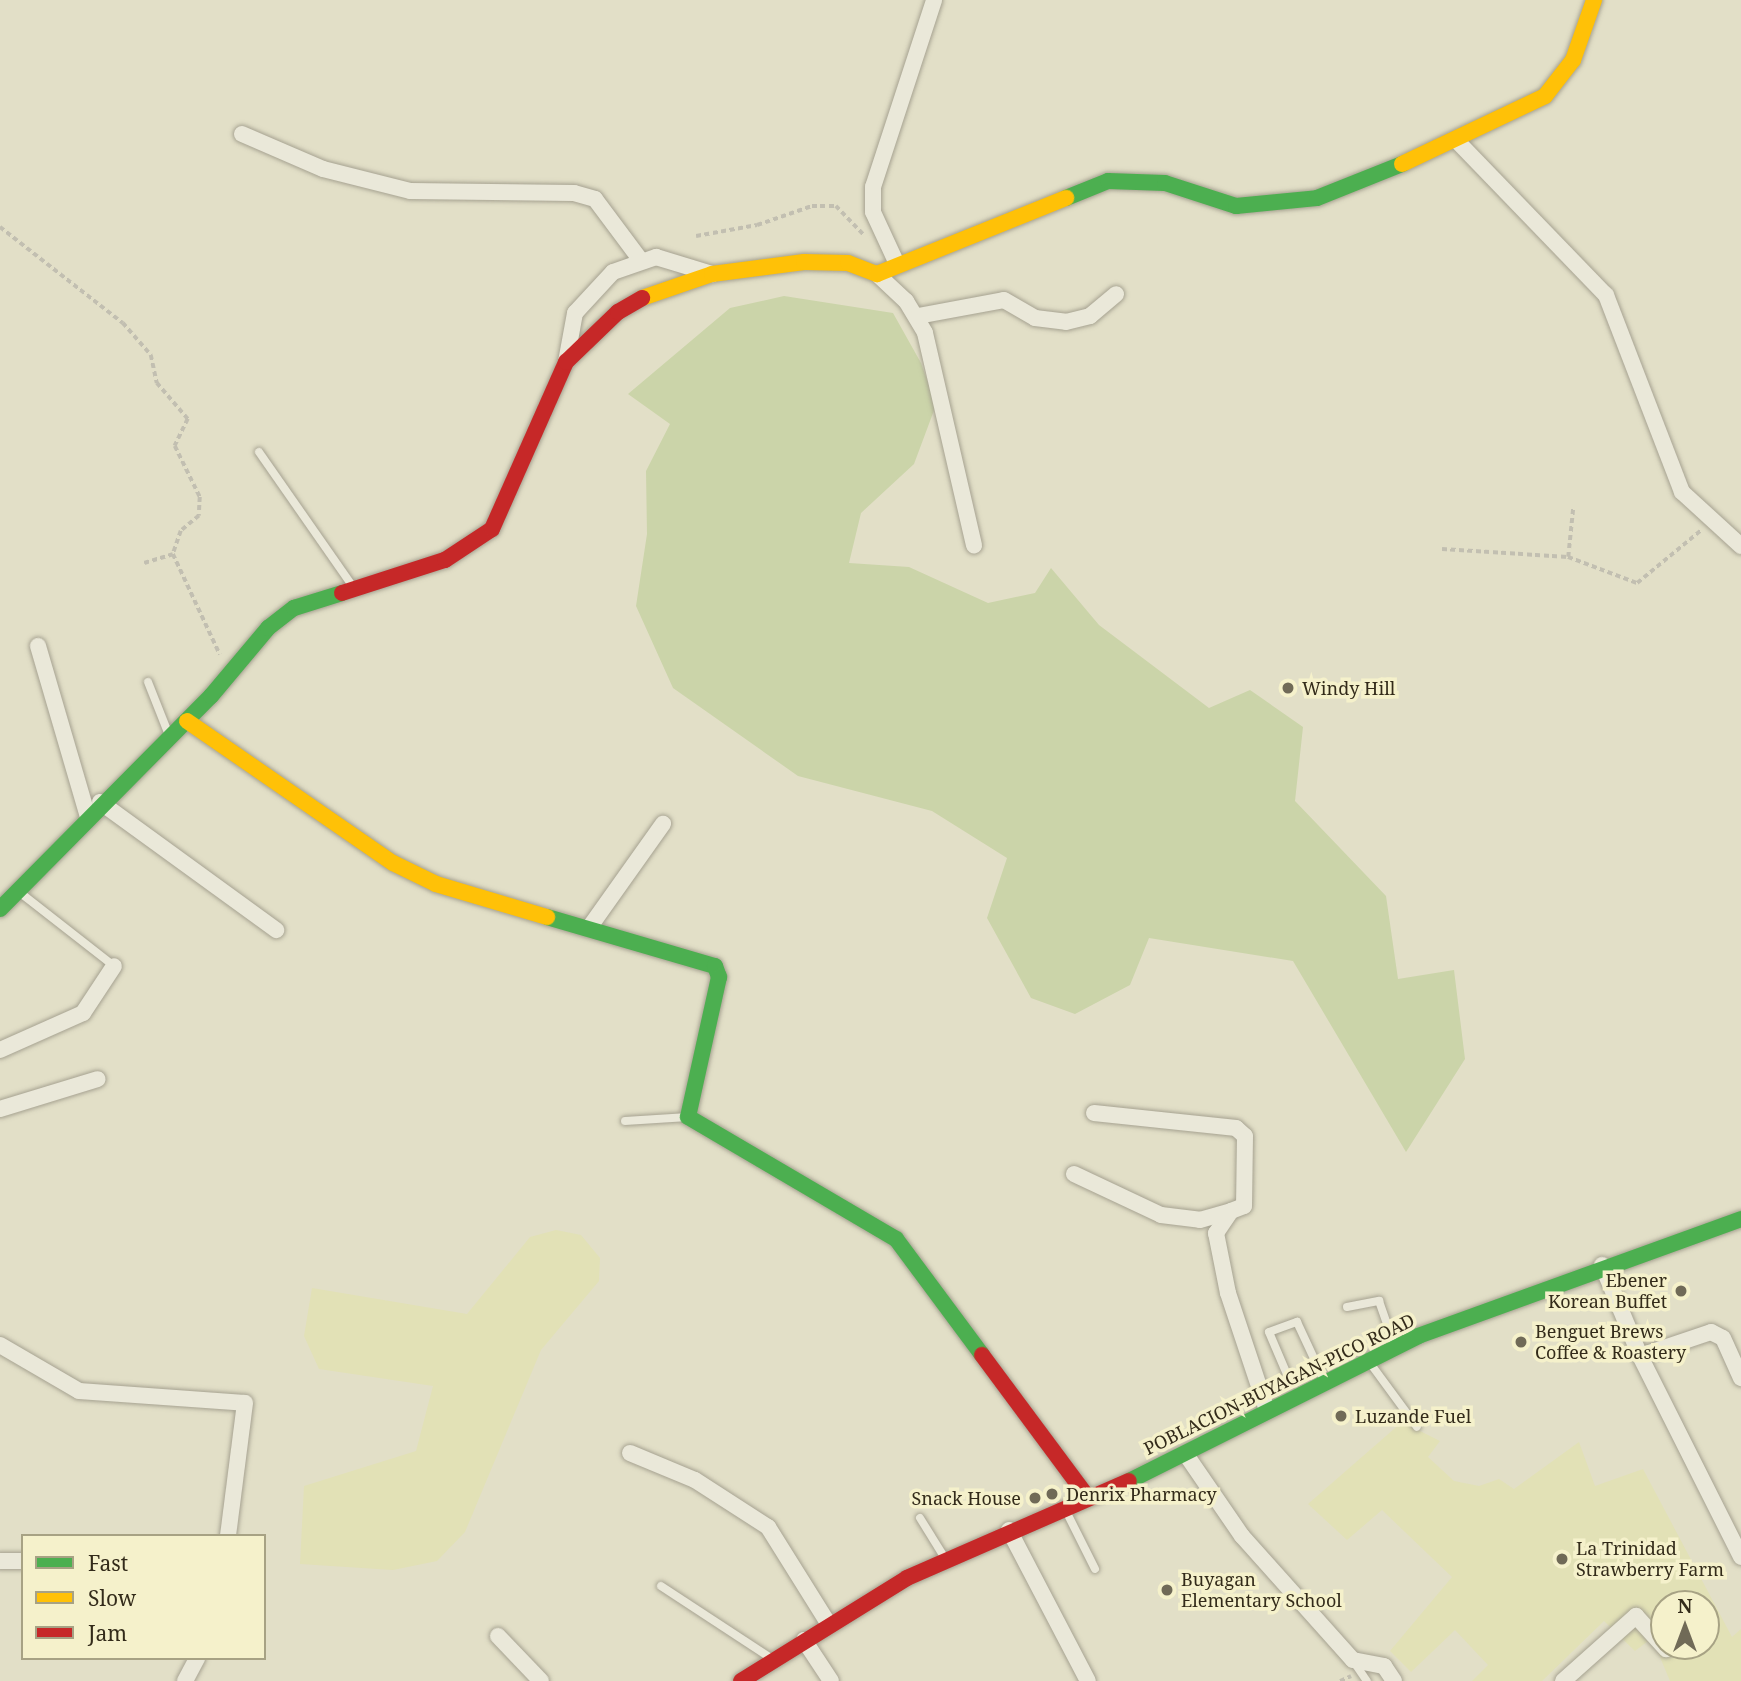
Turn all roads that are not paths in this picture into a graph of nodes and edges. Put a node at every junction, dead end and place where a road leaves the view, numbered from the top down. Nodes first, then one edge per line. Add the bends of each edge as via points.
1 (934, 0) edge
2 (1594, 0) edge
3 (242, 134) dead end
4 (1458, 142) junction
5 (639, 258) junction
6 (895, 258) junction
7 (712, 274) junction
8 (877, 274) junction
9 (1116, 294) dead end
10 (918, 316) junction
11 (566, 362) junction
12 (259, 452) dead end
13 (974, 545) dead end
14 (1741, 547) edge
15 (356, 590) junction
16 (38, 646) dead end
17 (148, 682) dead end
18 (187, 721) junction
19 (170, 737) junction
20 (100, 802) junction
21 (88, 817) junction
22 (663, 824) dead end
23 (18, 891) junction
24 (0, 909) edge
25 (589, 928) junction
26 (276, 930) dead end
27 (114, 966) joint
28 (0, 1050) edge
29 (98, 1079) dead end
30 (0, 1109) edge
31 (1094, 1113) dead end
32 (688, 1116) junction
33 (625, 1121) dead end
34 (1074, 1174) dead end
35 (1231, 1211) junction
36 (1741, 1219) edge
37 (1602, 1265) junction
38 (1347, 1307) dead end
39 (0, 1345) edge
40 (1395, 1347) junction
41 (1640, 1356) junction
42 (1368, 1361) junction
43 (1741, 1378) edge
44 (1289, 1379) junction
45 (1325, 1382) junction
46 (1261, 1391) junction
47 (1297, 1396) junction
48 (1268, 1410) junction
49 (1417, 1427) dead end
50 (630, 1453) dead end
51 (1187, 1456) junction
52 (1086, 1495) junction
53 (1063, 1506) junction
54 (920, 1518) dead end
55 (1009, 1530) junction
56 (228, 1534) edge
57 (1741, 1557) edge
58 (946, 1560) junction
59 (0, 1561) edge
60 (21, 1561) edge
61 (1095, 1569) dead end
62 (661, 1586) dead end
63 (828, 1623) junction
64 (1650, 1631) edge
65 (498, 1636) dead end
66 (804, 1640) junction
67 (773, 1659) junction
68 (196, 1660) edge
69 (1353, 1660) junction
70 (185, 1681) edge
71 (541, 1681) edge
72 (741, 1681) edge
73 (831, 1681) edge
74 (1088, 1681) edge
75 (1367, 1681) edge
76 (1394, 1681) edge
77 (1563, 1681) edge

1 - 6 street via 913,48 873,187 873,212
2 - 4 street via 1561,81 1513,117
3 - 5 street via 323,169 410,191 574,193 595,200
4 - 6 street via 1317,198 1275,207 1236,206 1165,183 1108,181
4 - 14 street via 1606,295 1682,492 1709,523
5 - 7 street
5 - 11 street via 591,290 575,313
6 - 8 street
7 - 8 street via 804,262 848,263
7 - 11 street via 664,286 618,312
8 - 10 street
9 - 10 street via 1090,316 1066,323 1044,321 996,300
10 - 13 street
11 - 15 street via 492,529 445,560
12 - 15 lane
15 - 18 street via 294,608 268,628
16 - 21 street
17 - 19 lane
18 - 19 street
18 - 25 street via 237,762 393,863 436,884
19 - 20 street
20 - 21 street
20 - 26 street
21 - 23 street
22 - 25 street
23 - 24 street
23 - 27 lane
25 - 32 street via 715,966 719,977
27 - 28 street via 83,1013
29 - 30 street
31 - 35 street via 1237,1128 1245,1136 1248,1162 1244,1206
32 - 33 lane
32 - 52 street via 896,1239
34 - 35 street via 1161,1215 1200,1220
35 - 46 street via 1216,1233 1228,1293
36 - 37 street, POBLACION-BUYAGAN-PICO ROAD
37 - 40 street, POBLACION-BUYAGAN-PICO ROAD
37 - 41 street
38 - 40 lane via 1379,1301
39 - 56 street via 79,1391 245,1403
40 - 42 street, POBLACION-BUYAGAN-PICO ROAD
41 - 43 street via 1711,1332 1723,1338
41 - 57 street
42 - 45 street, POBLACION-BUYAGAN-PICO ROAD
42 - 49 lane
44 - 45 lane via 1269,1332 1297,1322
44 - 46 lane
44 - 47 lane
45 - 47 street, POBLACION-BUYAGAN-PICO ROAD
46 - 48 street
47 - 48 street, POBLACION-BUYAGAN-PICO ROAD
48 - 51 street, POBLACION-BUYAGAN-PICO ROAD
50 - 63 street via 695,1480 768,1527
51 - 52 street, POBLACION-BUYAGAN-PICO ROAD
51 - 69 street via 1241,1536
52 - 53 street, POBLACION-BUYAGAN-PICO ROAD
53 - 55 street, POBLACION-BUYAGAN-PICO ROAD
53 - 61 lane
54 - 58 lane
55 - 58 street, POBLACION-BUYAGAN-PICO ROAD
55 - 74 street
58 - 63 street, POBLACION-BUYAGAN-PICO ROAD
59 - 60 street
62 - 67 lane
63 - 66 street, POBLACION-BUYAGAN-PICO ROAD
64 - 77 street via 1636,1616
65 - 71 street
66 - 67 street, POBLACION-BUYAGAN-PICO ROAD
66 - 73 street
67 - 72 street, POBLACION-BUYAGAN-PICO ROAD
68 - 70 street
69 - 75 lane
69 - 76 street via 1384,1667

